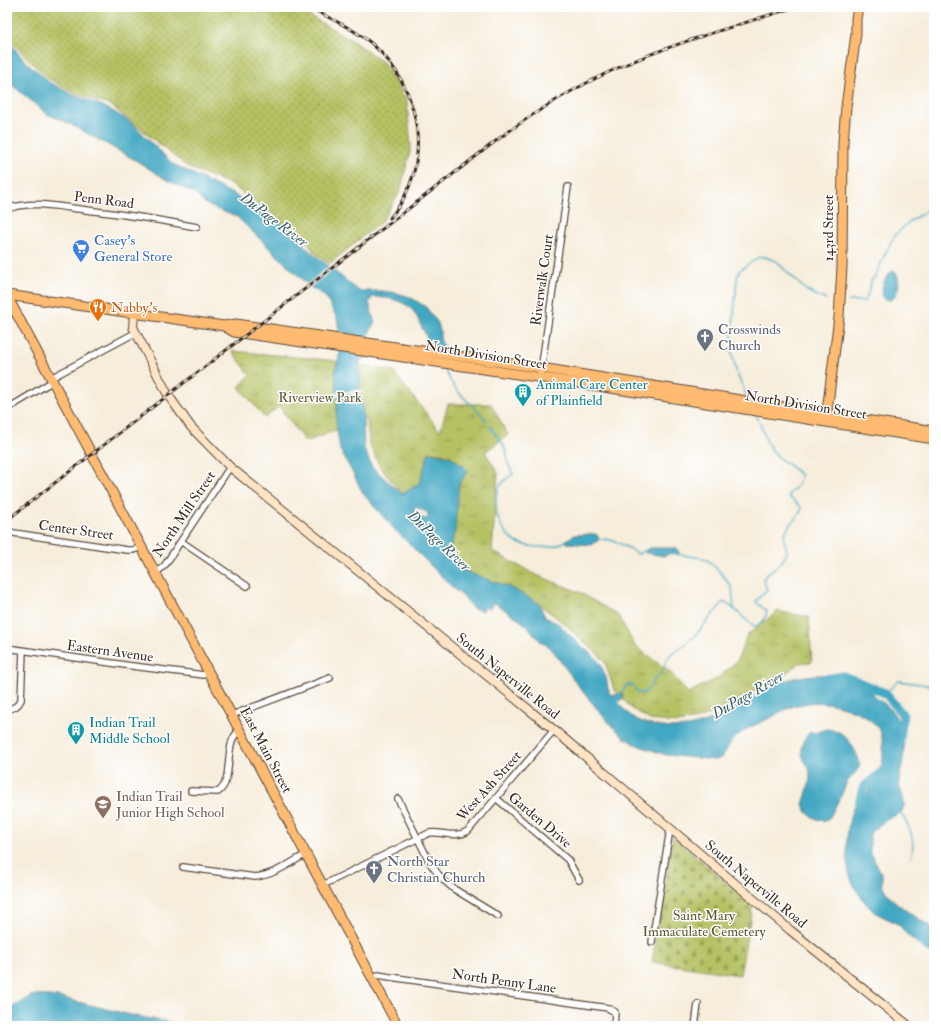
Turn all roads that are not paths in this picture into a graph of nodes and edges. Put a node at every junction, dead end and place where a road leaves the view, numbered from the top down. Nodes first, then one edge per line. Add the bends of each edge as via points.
1 (858, 7) edge
2 (864, 7) edge
3 (856, 34) junction
4 (568, 187) dead end
5 (7, 209) edge
6 (198, 227) dead end
7 (7, 295) edge
8 (134, 314) junction
9 (135, 333) junction
10 (381, 350) junction
11 (541, 373) junction
12 (52, 379) junction
13 (685, 395) junction
14 (7, 409) edge
15 (827, 418) junction
16 (934, 430) edge
17 (934, 440) edge
18 (230, 467) junction
19 (7, 532) edge
20 (182, 542) junction
21 (142, 547) junction
22 (156, 573) junction
23 (247, 586) dead end
24 (7, 648) edge
25 (23, 651) junction
26 (209, 672) junction
27 (330, 678) dead end
28 (7, 709) edge
29 (232, 715) junction
30 (240, 730) junction
31 (554, 730) junction
32 (191, 791) dead end
33 (496, 798) junction
34 (398, 799) dead end
35 (670, 829) junction
36 (418, 838) junction
37 (306, 854) junction
38 (183, 867) dead end
39 (579, 880) dead end
40 (323, 885) junction
41 (498, 916) dead end
42 (652, 942) dead end
43 (372, 977) junction
44 (698, 1004) dead end
45 (398, 1026) edge
46 (614, 1026) edge
47 (695, 1026) edge
48 (909, 1026) edge

1 - 3 main road, 143rd Street
2 - 3 main road, 143rd Street
3 - 15 main road, 143rd Street via 843,142 840,297
4 - 11 street, Riverwalk Court
5 - 6 street, Penn Road via 22,205 44,205
7 - 8 main road, North Division Street
7 - 12 main road
8 - 9 main road, South Naperville Road
8 - 10 main road, North Division Street via 224,326 236,324
9 - 12 street
9 - 18 main road, South Naperville Road via 168,395 206,443
10 - 11 main road, North Division Street via 436,362
10 - 11 main road, North Division Street via 459,357
11 - 13 main road, North Division Street
12 - 14 street
12 - 21 main road, East Main Street
13 - 15 main road, North Division Street via 748,410
13 - 15 main road, North Division Street via 760,402
15 - 16 main road, North Division Street
15 - 17 main road, North Division Street
18 - 20 street, North Mill Street
18 - 31 main road, South Naperville Road
19 - 21 street, Center Street via 127,550
20 - 22 street, North Mill Street
20 - 23 street
21 - 22 main road, East Main Street
22 - 26 main road, East Main Street
24 - 25 street, Eastern Avenue
25 - 26 street, Eastern Avenue via 195,674 204,675
25 - 28 street via 21,700 14,708
26 - 29 main road, East Main Street
27 - 29 street
29 - 30 main road, East Main Street
30 - 32 street via 231,744 223,787 218,792
30 - 37 main road, East Main Street
31 - 33 street, West Ash Street
31 - 35 main road, South Naperville Road
33 - 36 street, West Ash Street via 464,833 452,835 434,832
33 - 39 street, Garden Drive via 568,860
34 - 36 street
35 - 42 street
35 - 48 main road, South Naperville Road
36 - 40 street, West Ash Street
36 - 41 street via 430,863 444,881
37 - 38 street via 274,873 255,877
37 - 40 main road, East Main Street
40 - 43 main road, East Main Street
43 - 45 main road, East Main Street
43 - 46 street, North Penny Lane via 378,975 608,1008 614,1010 616,1015
44 - 47 street

